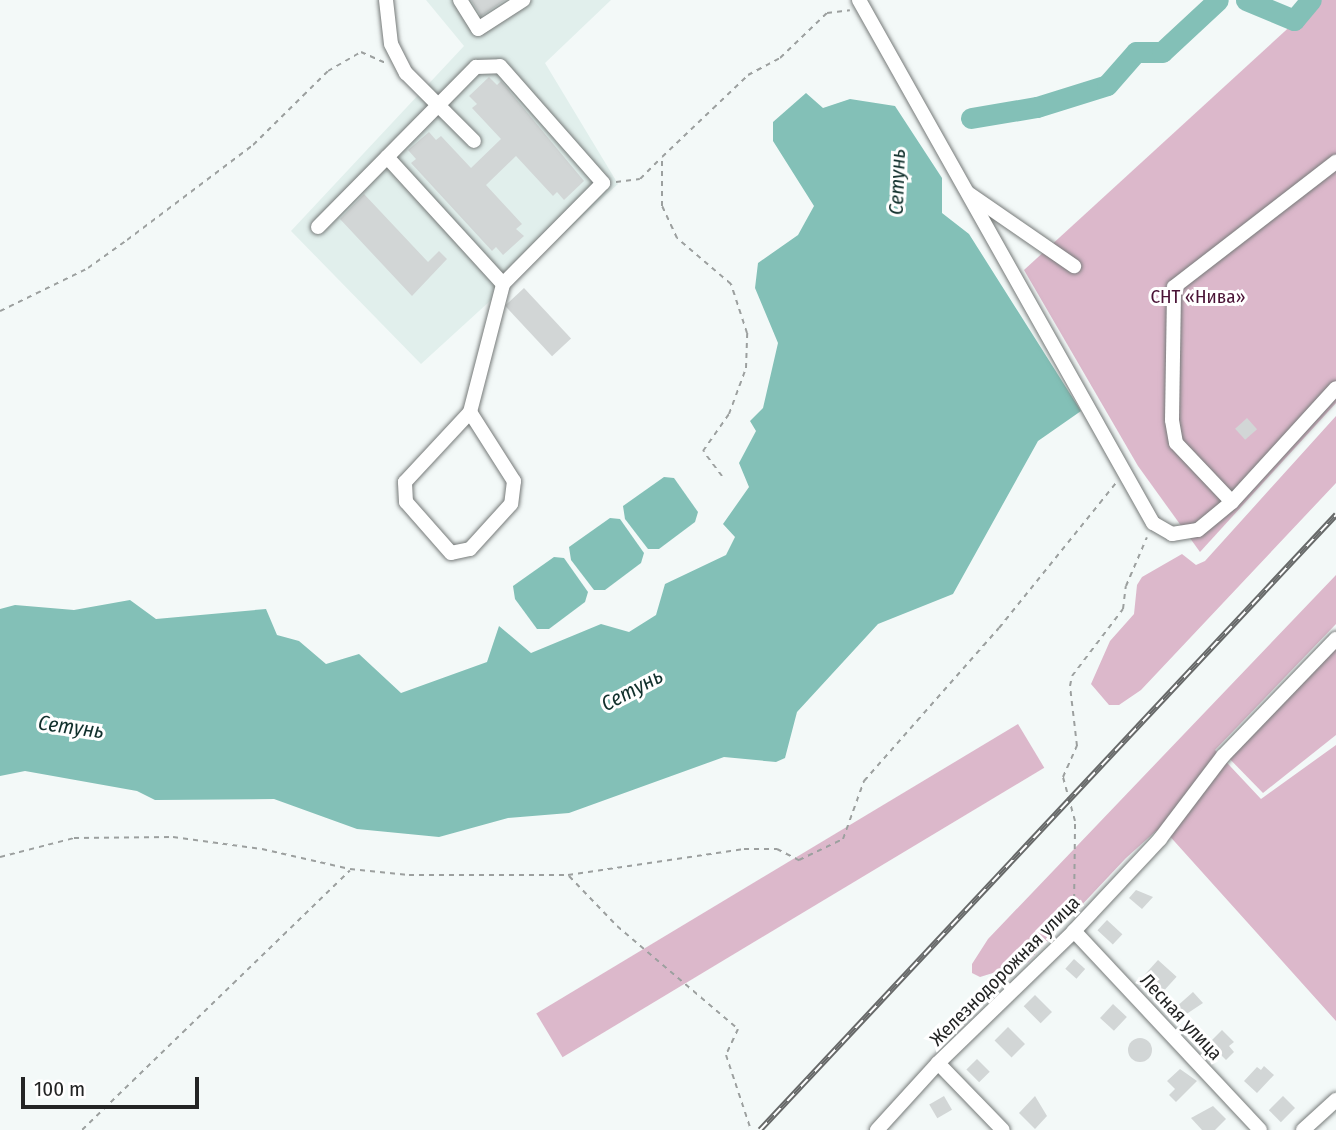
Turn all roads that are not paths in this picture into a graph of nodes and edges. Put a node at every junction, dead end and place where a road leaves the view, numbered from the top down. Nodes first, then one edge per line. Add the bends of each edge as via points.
1 (386, 0) edge
2 (460, 0) edge
3 (523, 0) edge
4 (860, 4) edge
5 (439, 104) junction
6 (474, 141) dead end
7 (387, 157) junction
8 (1336, 162) edge
9 (964, 191) junction
10 (318, 227) dead end
11 (1074, 266) dead end
12 (503, 284) junction
13 (1336, 388) edge
14 (470, 412) junction
15 (1232, 502) junction
16 (1336, 639) edge
17 (1074, 931) junction
18 (938, 1063) junction
19 (1336, 1100) edge
20 (877, 1130) edge
21 (1003, 1130) edge
22 (1260, 1130) edge
23 (1303, 1130) edge

1 - 5 street via 391,44 406,73
2 - 3 street via 478,29
4 - 9 street
5 - 6 street
5 - 7 street
5 - 12 street via 476,67 500,66 603,183
7 - 10 street
7 - 12 street
8 - 15 street via 1174,287 1172,420 1176,443
9 - 11 street
9 - 15 street via 1153,523 1172,534 1198,530
12 - 14 street
13 - 15 street
14 - 14 street via 405,482 406,502 451,552 470,549 511,504 514,481
16 - 17 street, Железнодорожная улица via 1223,756 1160,839
17 - 18 street, Железнодорожная улица
17 - 22 street, Лесная улица
18 - 20 street, Железнодорожная улица
18 - 21 street
19 - 23 street

